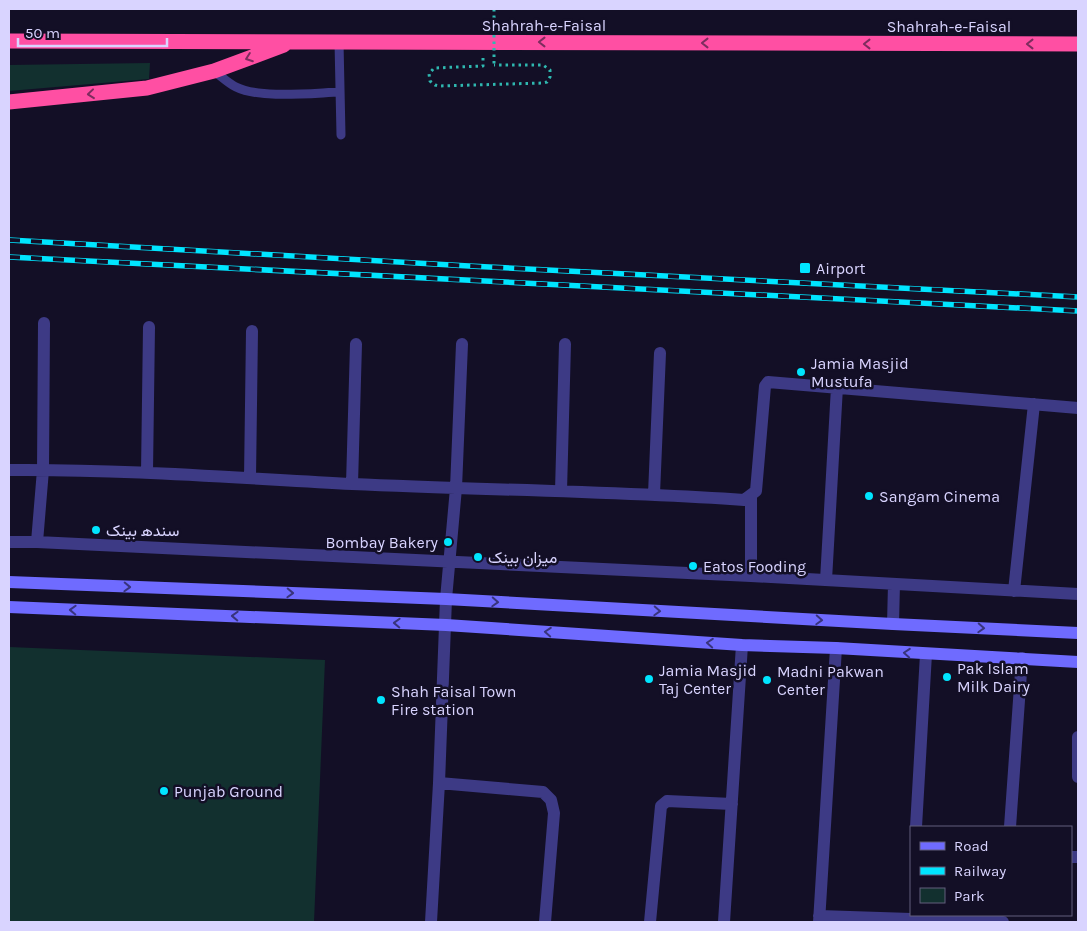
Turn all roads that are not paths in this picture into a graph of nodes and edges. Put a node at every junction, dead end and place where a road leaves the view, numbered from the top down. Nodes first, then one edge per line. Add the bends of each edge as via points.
1 (9, 41) edge
2 (295, 42) junction
3 (339, 42) junction
4 (1078, 44) edge
5 (214, 71) junction
6 (340, 92) junction
7 (9, 102) edge
8 (341, 135) dead end
9 (44, 323) dead end
10 (149, 328) dead end
11 (252, 331) dead end
12 (356, 344) dead end
13 (462, 344) dead end
14 (565, 344) dead end
15 (660, 353) dead end
16 (838, 387) junction
17 (1034, 404) junction
18 (1078, 408) edge
19 (9, 470) edge
20 (43, 470) junction
21 (147, 472) junction
22 (250, 478) junction
23 (352, 484) junction
24 (456, 488) junction
25 (561, 491) junction
26 (654, 494) junction
27 (751, 496) junction
28 (9, 542) edge
29 (37, 542) junction
30 (450, 562) junction
31 (751, 576) junction
32 (826, 580) junction
33 (9, 582) edge
34 (894, 584) junction
35 (1014, 591) junction
36 (1078, 594) edge
37 (446, 599) junction
38 (9, 607) edge
39 (893, 624) junction
40 (446, 625) junction
41 (1078, 633) edge
42 (742, 645) junction
43 (836, 648) junction
44 (926, 654) junction
45 (1022, 658) junction
46 (1078, 662) edge
47 (1078, 737) edge
48 (1078, 777) edge
49 (439, 783) junction
50 (732, 804) junction
51 (916, 826) edge
52 (1010, 826) edge
53 (910, 913) edge
54 (941, 916) edge
55 (819, 919) edge
56 (431, 922) edge
57 (545, 922) edge
58 (650, 922) edge
59 (724, 922) edge
60 (1003, 922) edge

1 - 2 highway, Shahrah-e-Faisal
2 - 3 highway, Shahrah-e-Faisal
2 -> 5 highway
4 -> 3 highway, Shahrah-e-Faisal
3 - 6 lane
5 - 6 lane via 235,87 247,91 265,94
5 -> 7 highway via 147,88
6 - 8 lane
9 - 20 street
10 - 21 street
11 - 22 street
12 - 23 street
13 - 24 street
14 - 25 street
15 - 26 street
16 - 17 street
16 - 27 street via 771,381 765,386 756,492
16 - 32 street
17 - 18 street
17 - 35 street
19 - 20 street
20 - 21 street
20 - 29 street
21 - 22 street
22 - 23 street
23 - 24 street
24 - 25 street
24 - 30 street
25 - 26 street
26 - 27 street via 744,500
27 - 31 street
28 - 29 street
29 - 30 street
30 - 31 street
30 - 37 street
31 - 32 street
32 - 34 street
33 -> 37 street
34 - 35 street
34 - 39 street
35 - 36 street
37 -> 39 street
37 - 40 street
40 -> 38 street
39 -> 41 street
42 -> 40 street
40 - 49 street
42 - 43 street
42 - 50 street
44 -> 43 street
43 - 55 street
44 - 45 street
44 - 51 street
45 - 46 street
45 - 52 street
47 - 48 street
49 - 56 street
49 - 57 street via 543,792 551,800 554,814
50 - 58 street via 667,801 661,806
50 - 59 street
53 - 55 street
54 - 60 street

